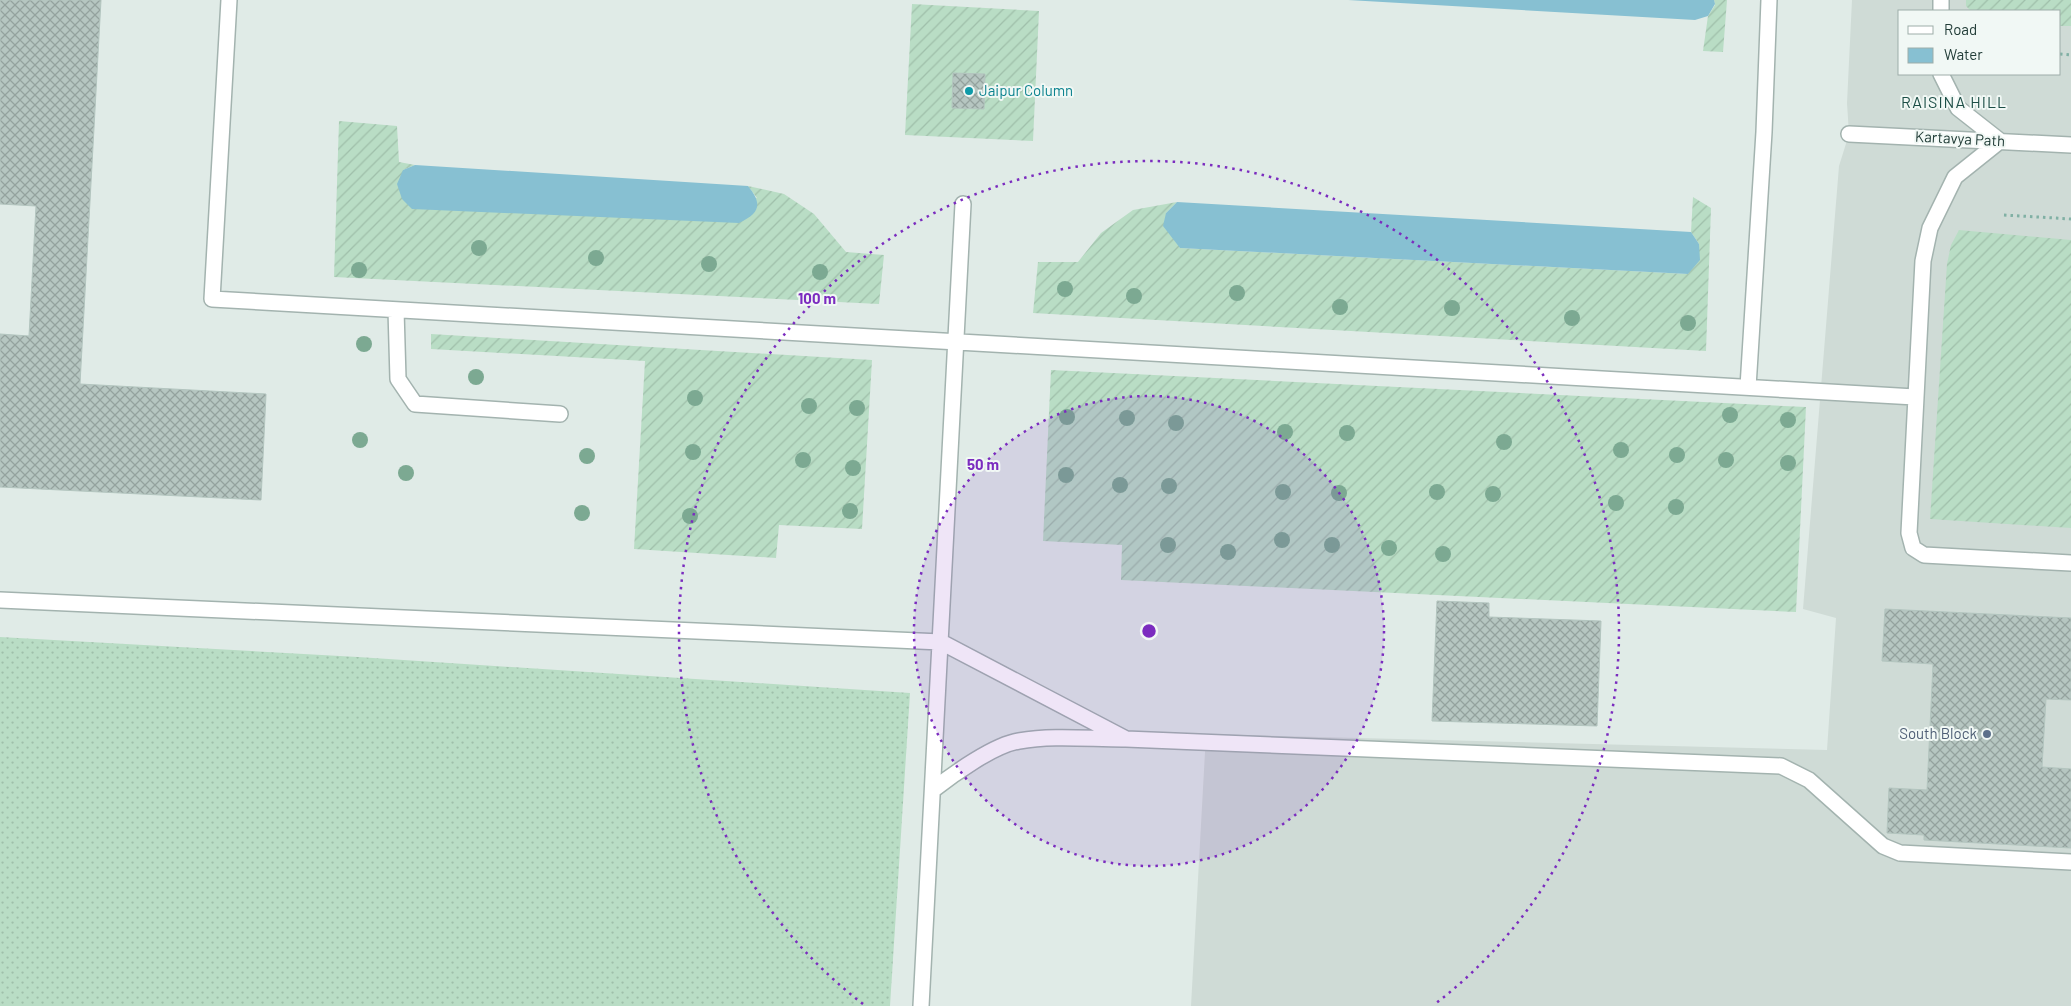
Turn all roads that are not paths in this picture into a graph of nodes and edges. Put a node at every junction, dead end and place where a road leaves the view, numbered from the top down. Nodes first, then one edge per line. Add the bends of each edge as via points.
1 (229, 0) edge
2 (1769, 0) edge
3 (1942, 75) edge
4 (1849, 134) dead end
5 (2000, 141) junction
6 (2071, 145) edge
7 (963, 204) dead end
8 (396, 310) junction
9 (956, 342) junction
10 (1748, 387) junction
11 (1915, 397) junction
12 (560, 414) dead end
13 (2071, 563) edge
14 (0, 600) edge
15 (941, 642) junction
16 (1126, 739) junction
17 (933, 790) junction
18 (2071, 862) edge
19 (922, 1006) edge

1 - 8 street via 212,299
2 - 10 street
3 - 5 street via 1958,108
4 - 5 street, Kartavya Path
5 - 6 street, Kartavya Path
5 - 11 street via 1955,177 1930,228 1923,261
7 - 9 street
8 - 9 street
8 - 12 street via 398,379 415,404
9 - 10 street
9 - 15 street
10 - 11 street
11 - 13 street via 1909,533 1914,548 1924,556
14 - 15 street
15 - 16 street
15 - 17 street
16 - 17 street via 1017,741 987,754
16 - 18 street via 1781,766 1809,780 1883,846 1900,853
17 - 19 street

